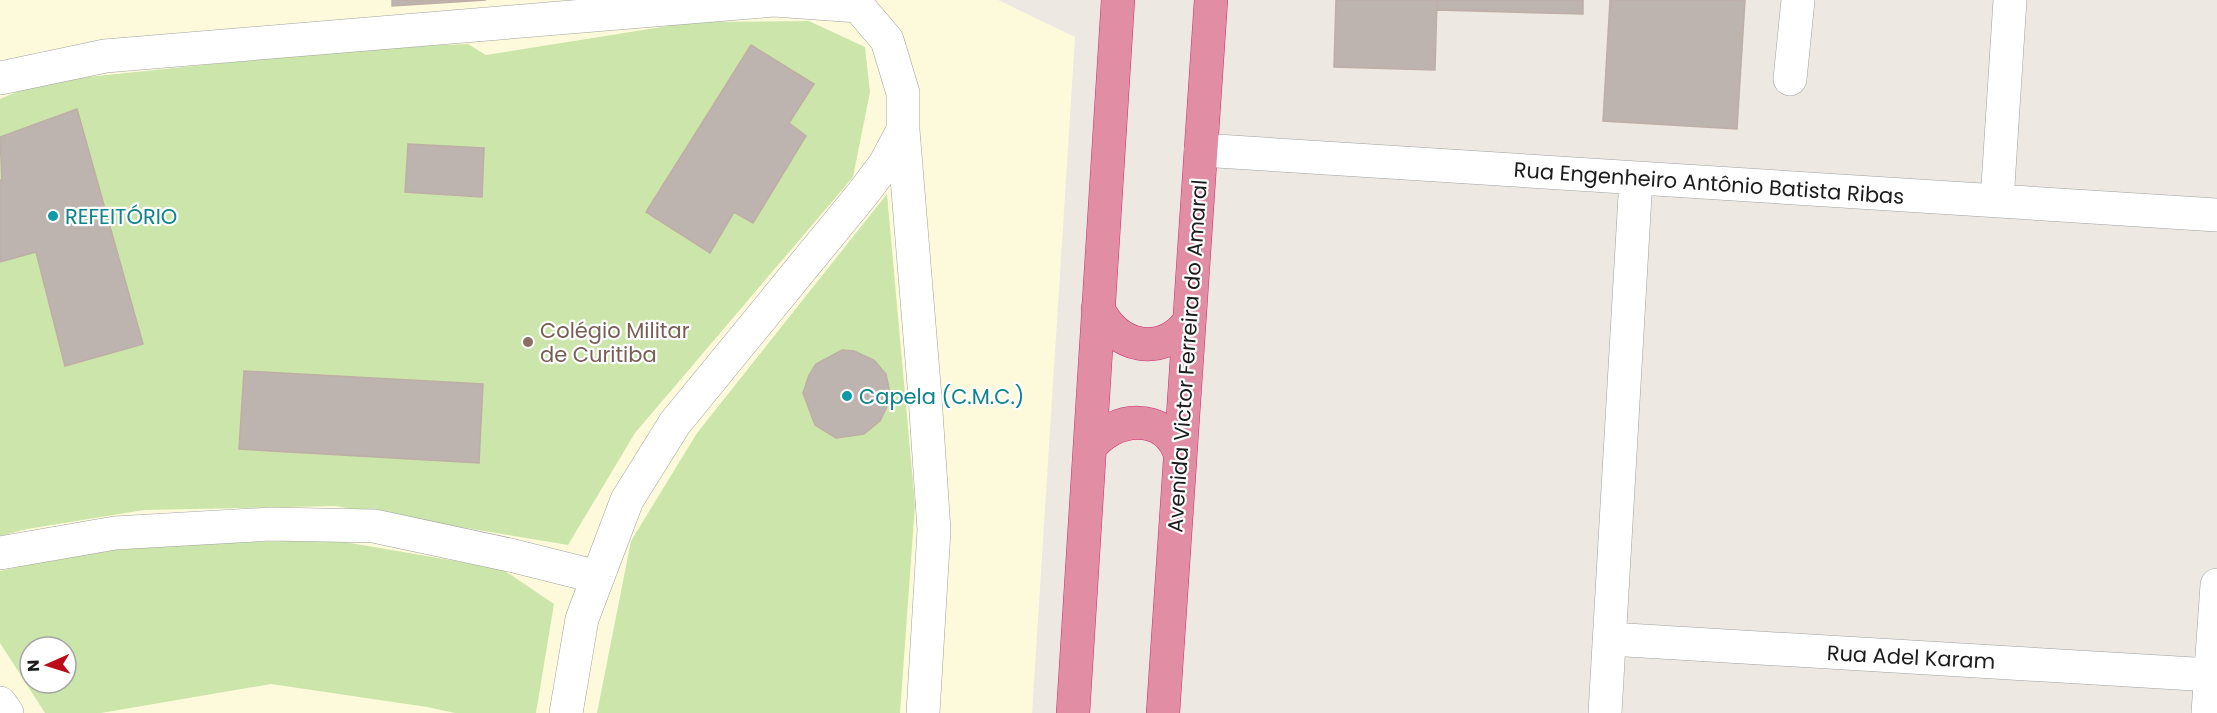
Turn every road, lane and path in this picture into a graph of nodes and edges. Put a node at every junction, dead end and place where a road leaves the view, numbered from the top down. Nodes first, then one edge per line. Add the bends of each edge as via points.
1 (1118, 0) edge
2 (1211, 0) edge
3 (1798, 0) edge
4 (2008, 0) edge
5 (0, 78) edge
6 (1790, 79) dead end
7 (903, 130) junction
8 (1201, 150) junction
9 (1636, 178) junction
10 (1997, 201) junction
11 (2217, 215) edge
12 (1098, 308) junction
13 (1189, 322) junction
14 (1090, 448) junction
15 (1180, 454) junction
16 (0, 553) edge
17 (598, 577) junction
18 (2217, 585) edge
19 (1610, 639) junction
20 (2211, 675) junction
21 (0, 703) edge
22 (7, 713) edge
23 (566, 713) edge
24 (922, 713) edge
25 (1073, 713) edge
26 (1163, 713) edge
27 (1605, 713) edge
28 (2208, 713) edge

1 - 12 highway
2 - 8 highway, Avenida Victor Ferreira do Amaral
3 - 6 street
4 - 10 street
5 - 7 street via 105,56 774,0 858,6 886,40 903,93
7 - 17 street via 864,192 675,423 627,500
7 - 24 street via 934,530
8 - 9 street, Rua Engenheiro Antônio Batista Ribas
8 - 13 highway, Avenida Victor Ferreira do Amaral
9 - 10 street, Rua Engenheiro Antônio Batista Ribas
9 - 19 street
10 - 11 street, Rua Engenheiro Antônio Batista Ribas
12 - 13 highway via 1114,332 1140,344 1167,340
12 - 14 highway
13 - 15 highway, Avenida Victor Ferreira do Amaral
14 - 15 highway via 1111,428 1140,423 1152,425 1167,435
14 - 25 highway
15 - 26 highway, Avenida Victor Ferreira do Amaral
16 - 17 street via 115,533 271,524 374,526
17 - 23 street via 582,619
18 - 20 street
19 - 20 street, Rua Adel Karam
19 - 27 street
20 - 28 street
21 - 22 street

